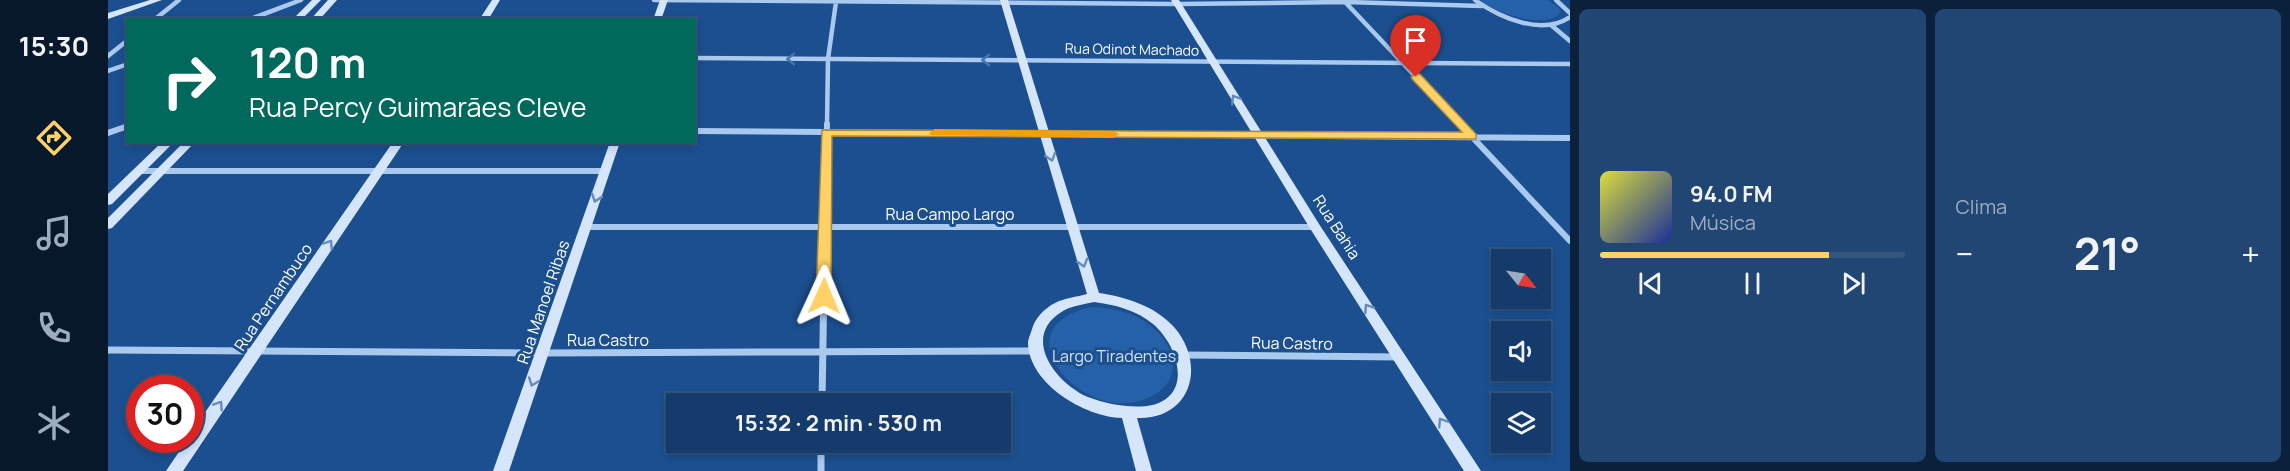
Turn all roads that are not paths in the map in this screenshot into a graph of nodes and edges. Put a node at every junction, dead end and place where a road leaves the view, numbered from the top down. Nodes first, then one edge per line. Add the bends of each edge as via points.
1 (158, 0) edge
2 (179, 0) edge
3 (301, 0) edge
4 (317, 0) edge
5 (333, 0) edge
6 (496, 0) edge
7 (661, 0) edge
8 (1475, 0) edge
9 (1556, 0) edge
10 (1000, 1) edge
11 (1345, 1) edge
12 (142, 2) edge
13 (836, 2) junction
14 (1176, 2) edge
15 (1563, 5) junction
16 (1570, 5) edge
17 (1482, 6) junction
18 (1570, 15) edge
19 (108, 16) edge
20 (156, 18) edge
21 (253, 18) edge
22 (298, 18) edge
23 (316, 18) edge
24 (484, 18) edge
25 (657, 18) edge
26 (1551, 25) junction
27 (1570, 41) edge
28 (126, 42) edge
29 (108, 56) edge
30 (696, 58) edge
31 (828, 59) junction
32 (1022, 60) junction
33 (1213, 62) junction
34 (1402, 62) junction
35 (1570, 64) edge
36 (126, 65) edge
37 (108, 71) edge
38 (126, 127) edge
39 (696, 131) edge
40 (826, 132) junction
41 (108, 133) edge
42 (1044, 134) junction
43 (1258, 135) junction
44 (1472, 136) junction
45 (1570, 138) edge
46 (167, 144) edge
47 (188, 144) edge
48 (398, 144) edge
49 (614, 144) edge
50 (163, 170) junction
51 (140, 171) junction
52 (379, 171) junction
53 (605, 171) junction
54 (108, 201) edge
55 (108, 225) edge
56 (586, 227) junction
57 (825, 227) junction
58 (1315, 227) junction
59 (1073, 228) junction
60 (1569, 238) edge
61 (1094, 297) junction
62 (108, 350) edge
63 (256, 351) junction
64 (1036, 351) junction
65 (823, 352) junction
66 (543, 353) junction
67 (1184, 355) junction
68 (1400, 357) junction
69 (822, 393) edge
70 (1128, 414) junction
71 (821, 453) edge
72 (174, 471) edge
73 (501, 471) edge
74 (821, 471) edge
75 (1144, 471) edge
76 (1473, 471) edge

1 - 12 street
2 - 20 street
3 - 21 street
4 - 22 street
5 - 23 street
6 - 24 street
7 - 13 street
7 - 25 street
8 - 17 street
9 - 15 street
10 - 13 street
10 - 14 street
10 - 32 street
11 - 14 street
11 - 17 street
11 - 34 street
12 - 19 street
13 - 31 street
14 - 33 street, Rua Bahia
15 - 16 street
15 - 18 street
17 - 26 street via 1514,20
18 - 26 street via 1562,23
26 - 27 street
28 - 29 street
31 -> 30 street, Rua Odinot Machado
32 -> 31 street, Rua Odinot Machado
31 - 40 street
32 - 33 street, Rua Odinot Machado
32 - 42 street
33 - 34 street, Rua Odinot Machado
43 -> 33 street, Rua Bahia
34 - 35 street, Rua Odinot Machado
34 - 44 street
36 - 37 street
38 - 41 street
39 - 40 street
40 - 42 street
40 - 57 street
42 - 43 street
42 -> 59 street
43 - 44 street
43 - 58 street, Rua Bahia
44 - 45 street
44 - 60 street
46 - 51 street
47 - 50 street
48 - 52 street, Rua Pernambuco
49 - 53 street, Rua Manoel Ribas
50 - 51 street
50 - 52 street
50 - 55 street
51 - 54 street
52 - 53 street
63 -> 52 street, Rua Pernambuco
53 -> 56 street, Rua Manoel Ribas
56 - 57 street, Rua Campo Largo
56 - 66 street, Rua Manoel Ribas
57 - 59 street, Rua Campo Largo
57 - 65 street
58 - 59 street, Rua Campo Largo
68 -> 58 street, Rua Bahia
59 -> 61 street
61 - 64 street via 1055,307 1042,319 1036,334
61 - 67 street via 1139,308 1175,337
62 - 63 street, Rua Castro
63 - 66 street, Rua Castro
72 -> 63 street, Rua Pernambuco
64 - 65 street, Rua Castro
64 - 70 street via 1043,370 1078,401 1102,411
65 - 66 street, Rua Castro
65 - 69 street
66 -> 73 street, Rua Manoel Ribas
67 - 68 street, Rua Castro
67 - 70 street via 1186,373 1181,389 1169,403
76 -> 68 street, Rua Bahia
70 - 75 street
71 - 74 street

